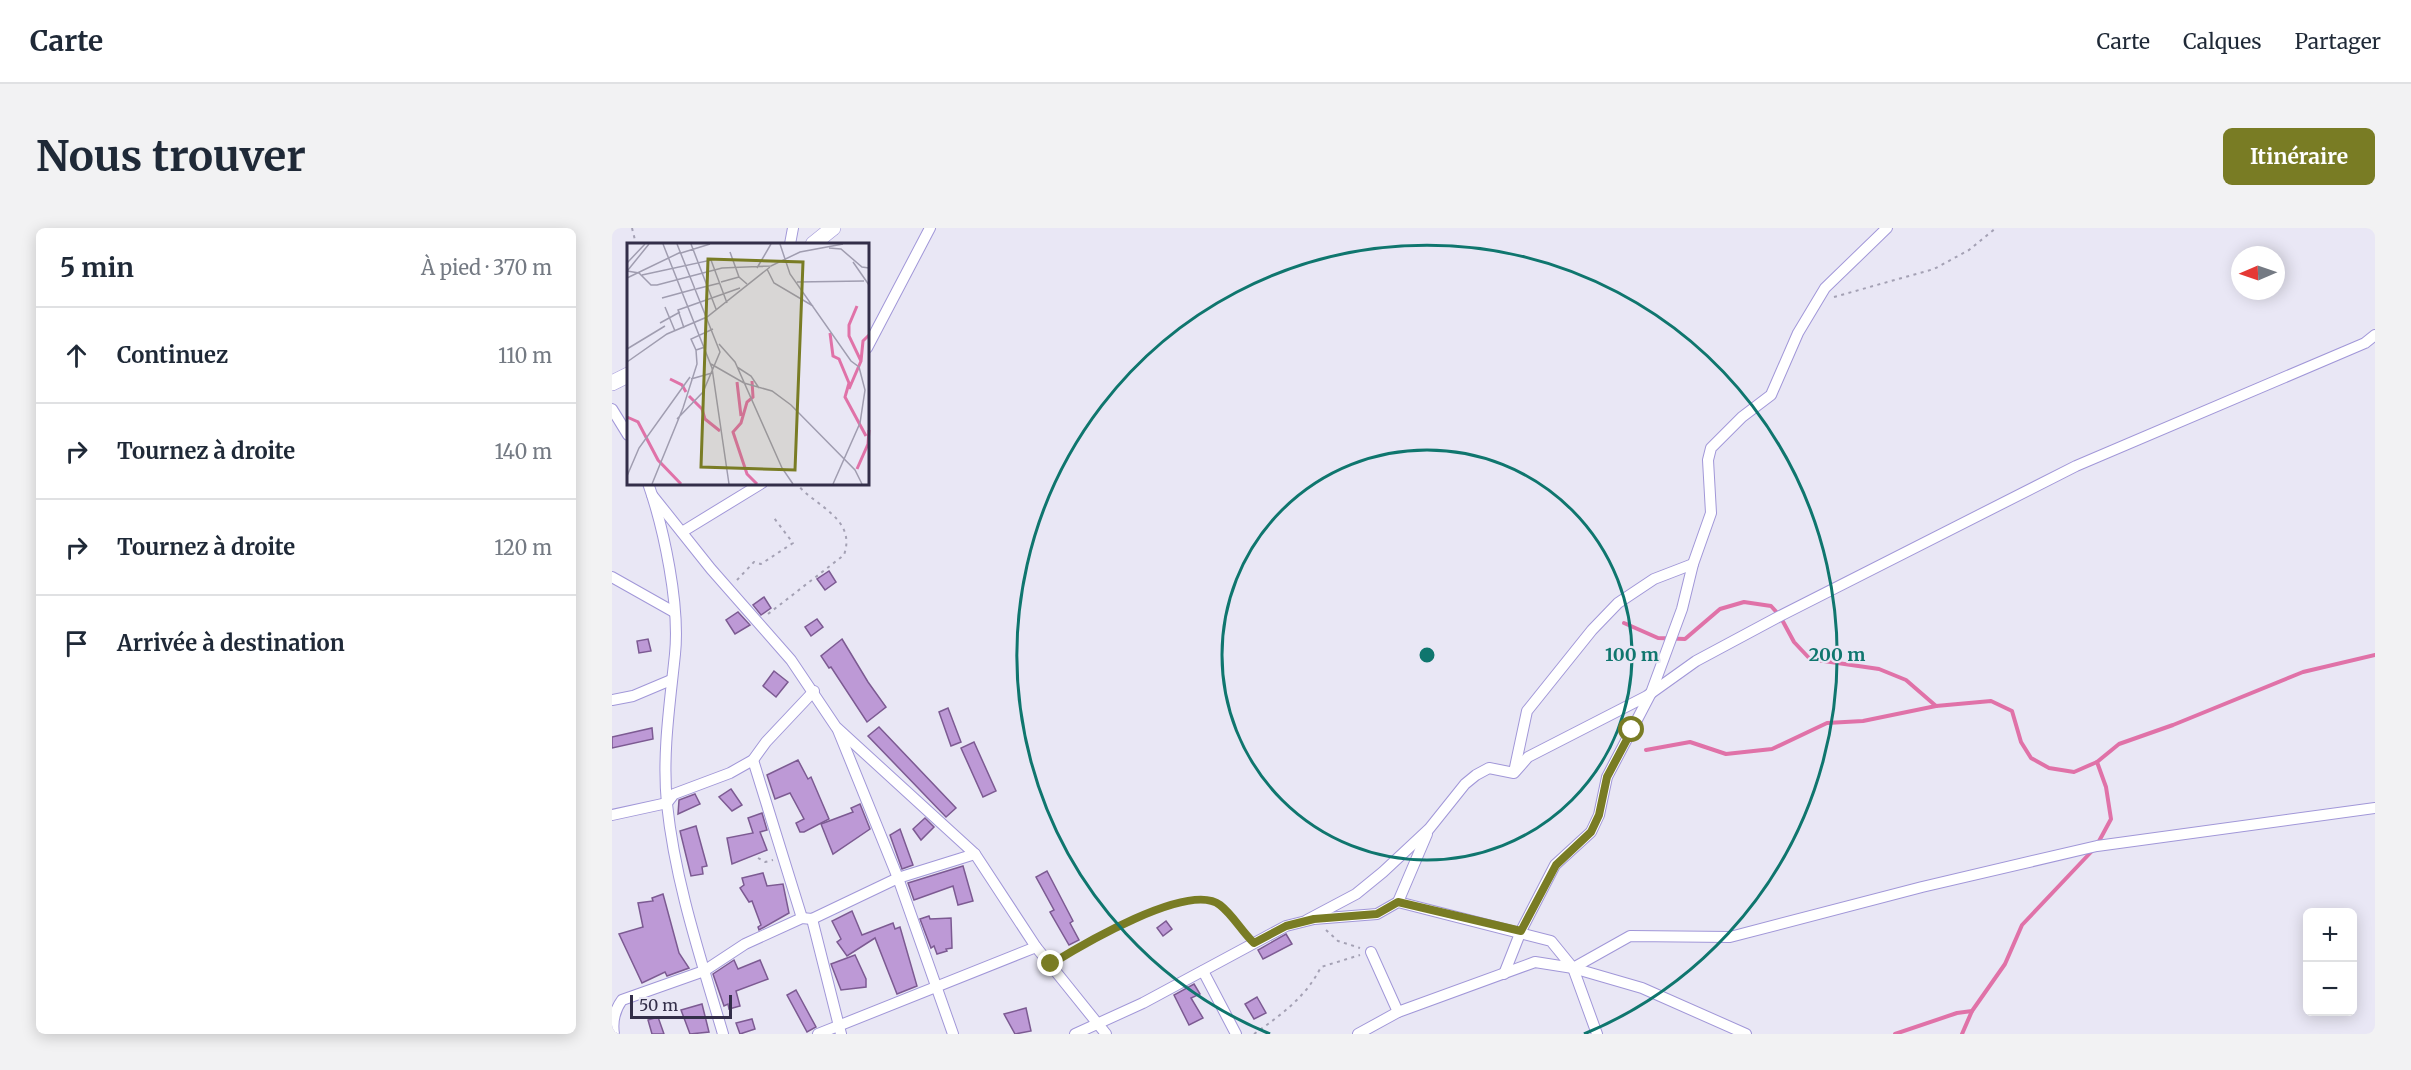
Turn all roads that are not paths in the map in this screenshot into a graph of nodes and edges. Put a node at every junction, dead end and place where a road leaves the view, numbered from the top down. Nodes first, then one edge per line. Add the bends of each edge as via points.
1 (793, 228) edge
2 (833, 228) edge
3 (930, 228) edge
4 (1887, 228) edge
5 (790, 243) edge
6 (814, 243) edge
7 (2375, 335) edge
8 (868, 346) edge
9 (627, 376) edge
10 (612, 383) edge
11 (612, 409) edge
12 (627, 433) edge
13 (648, 484) edge
14 (760, 484) edge
15 (652, 495) junction
16 (682, 532) junction
17 (1693, 564) junction
18 (612, 577) edge
19 (674, 612) junction
20 (671, 680) junction
21 (814, 691) junction
22 (1651, 693) junction
23 (612, 700) edge
24 (836, 727) junction
25 (753, 760) junction
26 (1514, 773) junction
27 (667, 803) junction
28 (2375, 808) edge
29 (612, 815) edge
30 (1429, 829) junction
31 (975, 854) junction
32 (898, 878) junction
33 (1398, 902) junction
34 (807, 918) junction
35 (1307, 921) junction
36 (1521, 931) junction
37 (1036, 947) junction
38 (1371, 952) road end
39 (1573, 968) junction
40 (704, 971) junction
41 (1203, 971) junction
42 (1504, 974) junction
43 (935, 986) junction
44 (1398, 1012) junction
45 (1100, 1024) junction
46 (839, 1030) edge
47 (614, 1034) edge
48 (723, 1034) edge
49 (818, 1034) edge
50 (953, 1034) edge
51 (1075, 1034) edge
52 (1106, 1034) edge
53 (1236, 1034) edge
54 (1358, 1034) edge
55 (1597, 1034) edge
56 (1746, 1034) edge

1 - 5 street
2 - 6 street
3 - 8 street
4 - 17 street via 1825,288 1798,333 1771,395 1711,448 1711,513
7 - 22 street via 2365,343 2067,471 1696,661
9 - 10 street
11 - 12 street
13 - 15 street
14 - 16 street
15 - 16 street
15 - 19 street
16 - 21 street
17 - 22 street via 1682,609
17 - 26 street via 1645,585 1618,603 1592,630 1527,711
18 - 19 street
19 - 20 street
20 - 23 street
20 - 27 street
21 - 24 street
21 - 25 street
22 - 26 street via 1528,757
22 - 36 street via 1607,777 1591,832 1556,865
24 - 31 street
24 - 32 street
25 - 27 street via 674,794
25 - 34 street
26 - 30 street via 1489,768 1476,775
27 - 29 street
27 - 40 street via 687,914
28 - 39 street via 2097,846 1730,938 1630,936
30 - 33 street
30 - 35 street via 1356,894
31 - 32 street
31 - 37 street
32 - 34 street
32 - 43 street
33 - 35 street via 1377,914
33 - 36 street
34 - 40 street via 746,944
34 - 46 street
35 - 41 street via 1286,926
36 - 39 street via 1551,941
36 - 42 street
37 - 43 street
37 - 45 street
38 - 44 street
39 - 42 street via 1535,962
39 - 55 street
39 - 56 street via 1642,988
40 - 47 street via 622,1000 612,1023
40 - 48 street
41 - 45 street
41 - 53 street
42 - 44 street
43 - 46 street
43 - 50 street
44 - 54 street
45 - 51 street
45 - 52 street
46 - 49 street

